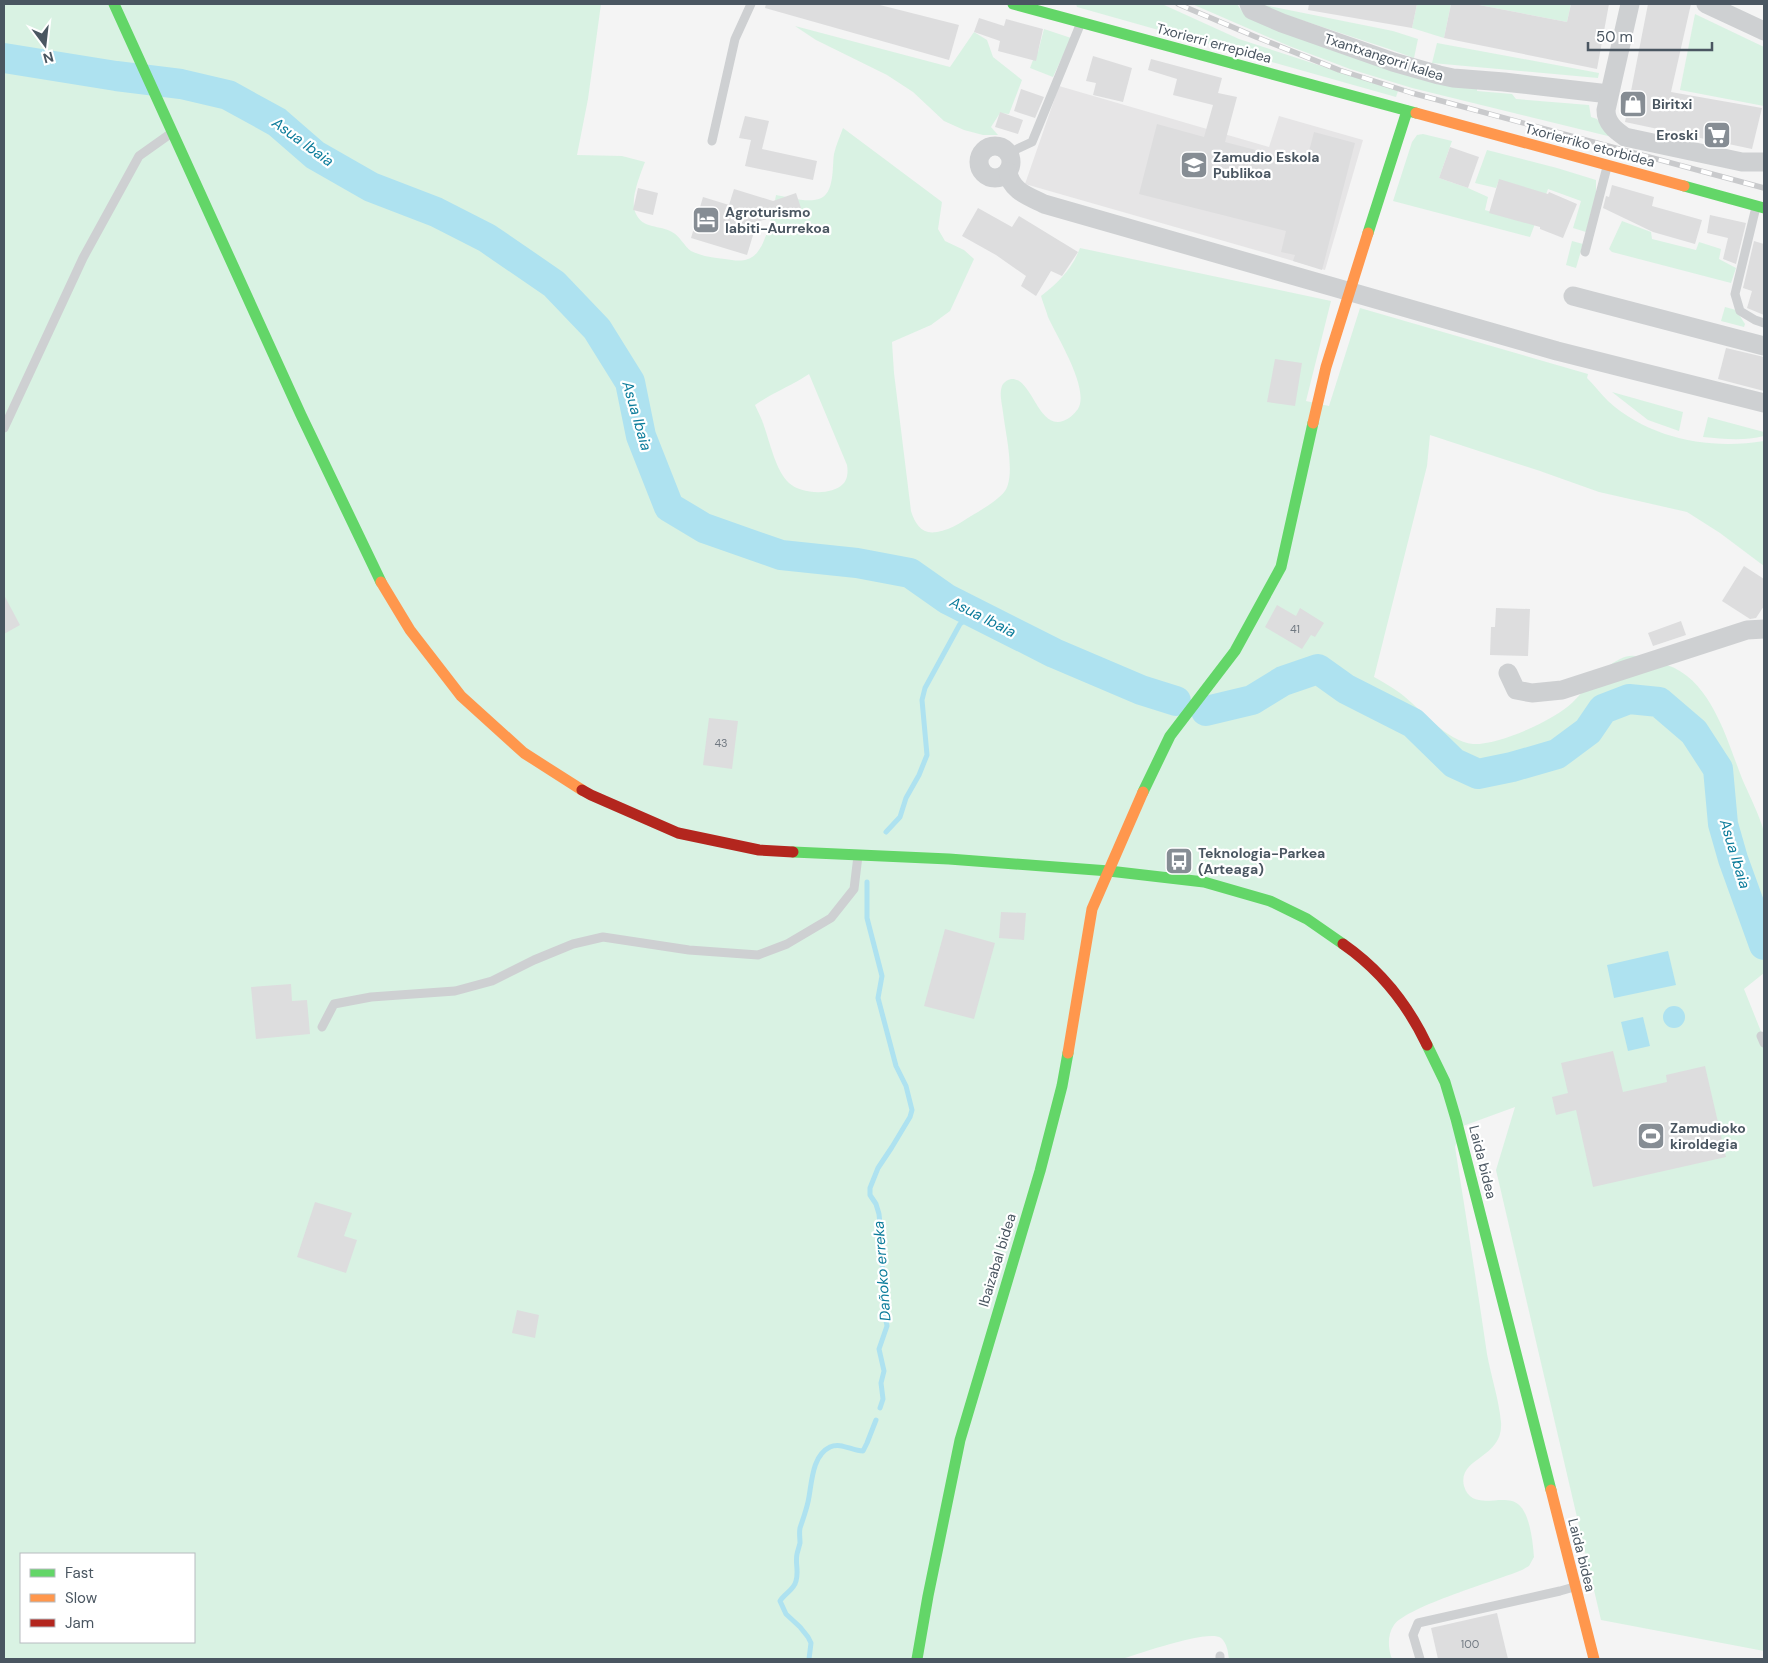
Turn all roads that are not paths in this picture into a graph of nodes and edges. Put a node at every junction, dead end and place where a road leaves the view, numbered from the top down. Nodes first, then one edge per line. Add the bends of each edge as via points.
1 (114, 4) edge
2 (752, 4) edge
3 (1013, 4) edge
4 (1630, 4) edge
5 (1706, 4) edge
6 (1250, 7) edge
7 (1081, 23) junction
8 (1764, 31) edge
9 (1610, 94) junction
10 (1407, 111) junction
11 (172, 131) junction
12 (712, 141) dead end
13 (1017, 149) dead end
14 (1764, 162) edge
15 (1607, 166) junction
16 (1008, 172) dead end
17 (1760, 207) edge
18 (1584, 252) dead end
19 (1350, 291) junction
20 (1573, 296) dead end
21 (1764, 323) edge
22 (1764, 346) edge
23 (1764, 403) edge
24 (4, 428) edge
25 (1764, 629) edge
26 (1508, 673) dead end
27 (858, 855) junction
28 (1109, 871) junction
29 (322, 1027) dead end
30 (1574, 1587) junction
31 (1586, 1631) junction
32 (917, 1659) edge
33 (1420, 1659) edge
34 (1583, 1659) edge
35 (1594, 1659) edge

1 - 11 street, Laida bidea
2 - 12 lane via 735,39
3 - 7 street, Txorierri errepidea
4 - 9 street
5 - 8 street
6 - 9 street, Txantxangorri kalea via 1319,37 1438,75
7 - 10 street, Txorierri errepidea
7 - 13 lane via 1032,142
9 - 14 street via 1606,117 1614,129 1625,136 1742,162
10 - 15 street, Txorierriko etorbidea
10 - 19 street, Ibaizabal bidea
11 - 24 lane via 139,156 82,258
11 - 27 street, Laida bidea via 383,586 410,630 462,696 524,753 591,796 678,834 759,850
15 - 17 street, Txorierriko etorbidea
15 - 18 lane
16 - 19 street via 1014,188 1044,204
17 - 21 lane via 1754,219 1736,294 1740,312
19 - 23 street via 1557,350
19 - 28 street, Ibaizabal bidea via 1326,367 1281,567 1235,651 1170,736
20 - 22 street
25 - 26 street via 1747,630 1562,690 1532,693 1516,690
27 - 28 street, Laida bidea
27 - 29 lane via 854,889 831,918 787,944 758,956 603,938 573,944 492,981 454,991 371,997 334,1004
28 - 30 street, Laida bidea via 1204,882 1270,901 1307,919 1353,951 1404,1004 1445,1082 1456,1119
28 - 32 street, Ibaizabal bidea via 1092,909 1062,1086 960,1440
30 - 31 street, Laida bidea
30 - 33 lane via 1418,1623 1413,1635
31 - 34 street
31 - 35 street, Laida bidea

